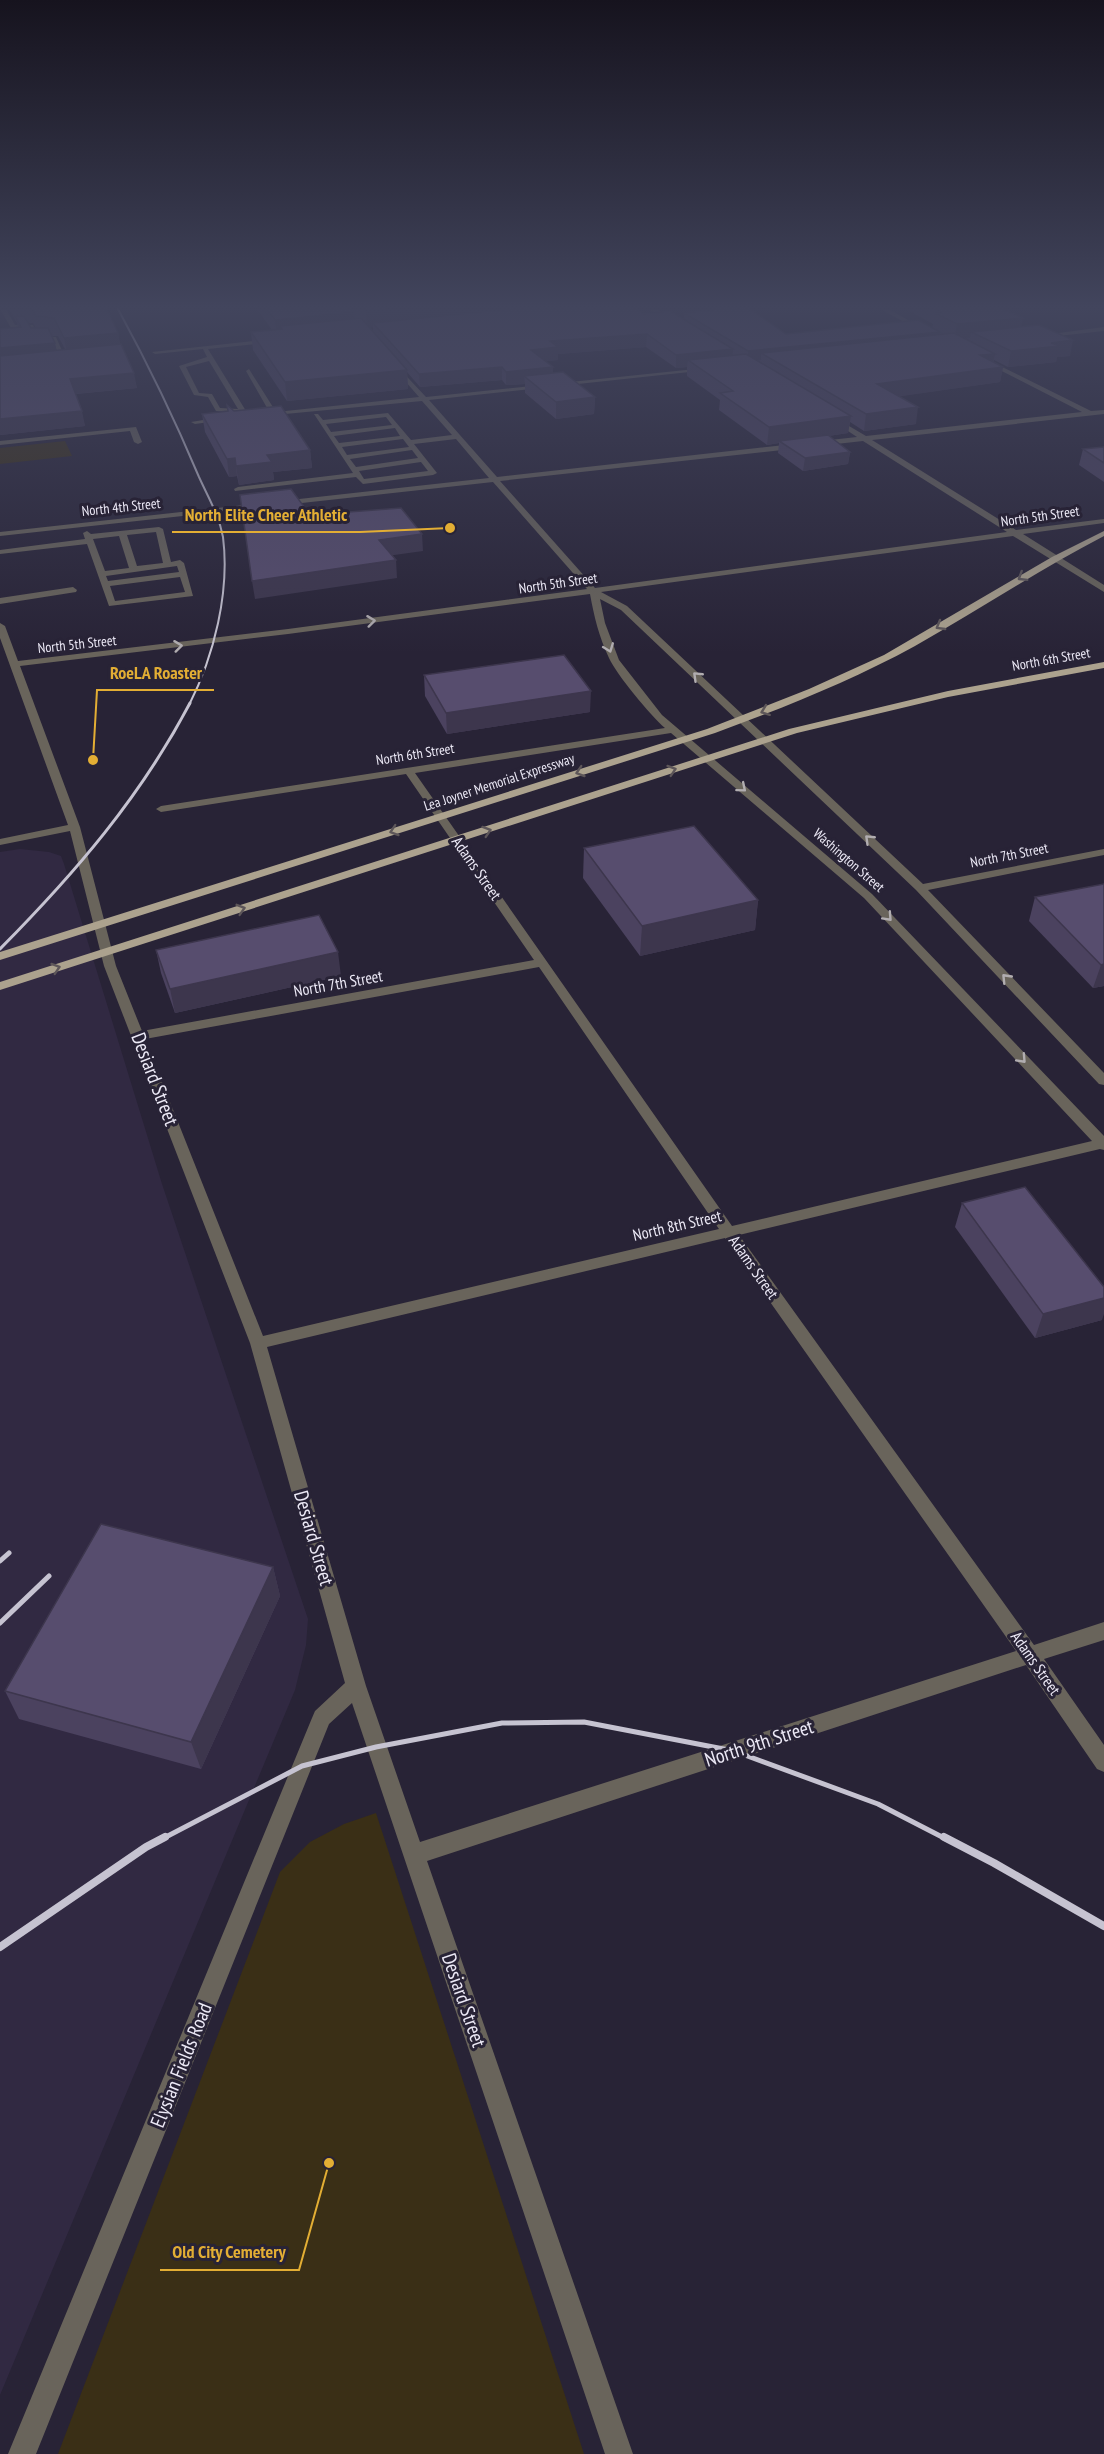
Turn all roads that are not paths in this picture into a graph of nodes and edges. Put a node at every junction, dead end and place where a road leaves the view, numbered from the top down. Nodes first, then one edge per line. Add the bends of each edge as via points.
1 (322, 424) edge
2 (395, 424) edge
3 (445, 424) edge
4 (842, 424) edge
5 (995, 424) edge
6 (397, 426) junction
7 (329, 434) junction
8 (457, 437) junction
9 (866, 438) junction
10 (138, 442) dead end
11 (0, 443) edge
12 (410, 443) junction
13 (337, 445) junction
14 (345, 457) junction
15 (423, 460) junction
16 (358, 475) junction
17 (495, 479) junction
18 (238, 489) edge
19 (371, 493) junction
20 (1104, 521) edge
21 (85, 525) junction
22 (122, 533) junction
23 (1014, 533) junction
24 (1104, 533) edge
25 (0, 534) edge
26 (89, 539) junction
27 (0, 552) edge
28 (1055, 558) junction
29 (168, 565) junction
30 (134, 569) junction
31 (102, 574) junction
32 (183, 574) junction
33 (105, 584) junction
34 (1104, 589) edge
35 (72, 590) dead end
36 (594, 592) junction
37 (991, 597) joint
38 (0, 601) edge
39 (0, 626) edge
40 (9, 659) edge
41 (1104, 665) edge
42 (1104, 672) edge
43 (1061, 673) junction
44 (673, 730) junction
45 (408, 770) junction
46 (161, 809) dead end
47 (74, 827) junction
48 (0, 842) edge
49 (1104, 852) edge
50 (920, 888) junction
51 (0, 956) edge
52 (543, 962) junction
53 (0, 986) edge
54 (138, 1036) junction
55 (1104, 1081) edge
56 (1103, 1144) edge
57 (729, 1232) junction
58 (258, 1342) junction
59 (1104, 1631) edge
60 (1031, 1655) junction
61 (356, 1686) junction
62 (1104, 1762) edge
63 (414, 1856) junction
64 (22, 2454) edge
65 (619, 2454) edge

1 - 7 street
2 - 6 street
3 - 8 street, Washington Street
4 - 9 street
5 - 9 street, North 4th Street
6 - 7 street
6 - 12 street
7 - 13 street
8 - 12 street
8 - 17 street, Washington Street
9 - 17 street, North 4th Street
9 - 23 street
10 - 11 street via 133,429
12 - 13 street
12 - 14 street
12 - 15 street
13 - 14 street
14 - 16 street
15 - 16 street
15 - 16 street via 433,473
16 - 18 street
16 - 19 street
17 - 19 street, North 4th Street
17 - 36 street, Washington Street
19 - 21 street, North 4th Street
20 - 23 street, North 5th Street
21 - 25 street, North 4th Street
21 - 26 street
22 - 26 street
22 - 29 street via 159,529
22 - 30 street
23 - 28 street
23 - 36 street, North 5th Street
24 - 28 main road, North 5th Street
26 - 27 street
26 - 31 street
28 - 34 street
28 -> 37 main road, North 5th Street
29 - 30 street
29 - 32 street via 180,563
30 - 31 street
31 - 33 street
32 - 33 street
32 - 33 street via 190,594 112,604
35 - 38 street
40 -> 36 street, North 5th Street via 174,647
36 -> 44 street, Washington Street via 614,660 658,717
50 -> 36 street, Washington Street via 624,608
37 -> 51 main road, Lea Joyner Memorial Expressway via 863,669 766,711
39 - 40 street, Desiard Street
40 - 47 street, Desiard Street
41 - 43 main road, North 6th Street
42 - 43 main road
53 -> 43 main road, North 6th Street via 793,731 863,711
44 - 45 street, North 6th Street
44 -> 56 street, Washington Street via 868,896
45 - 46 street, North 6th Street
45 - 52 street, Adams Street
47 - 48 street
47 - 54 street, Desiard Street via 110,966
49 - 50 street, North 7th Street
55 -> 50 street, Washington Street
52 - 54 street, North 7th Street
52 - 57 street, Adams Street
54 - 58 street, Desiard Street
56 - 57 street, North 8th Street
57 - 58 street, North 8th Street
57 - 60 street, Adams Street
58 - 61 street, Desiard Street
59 - 60 street, North 9th Street
60 - 62 street, Adams Street
60 - 63 street, North 9th Street
61 - 63 street, Desiard Street
61 - 64 street, Elysian Fields Road via 322,1718
63 - 65 street, Desiard Street

